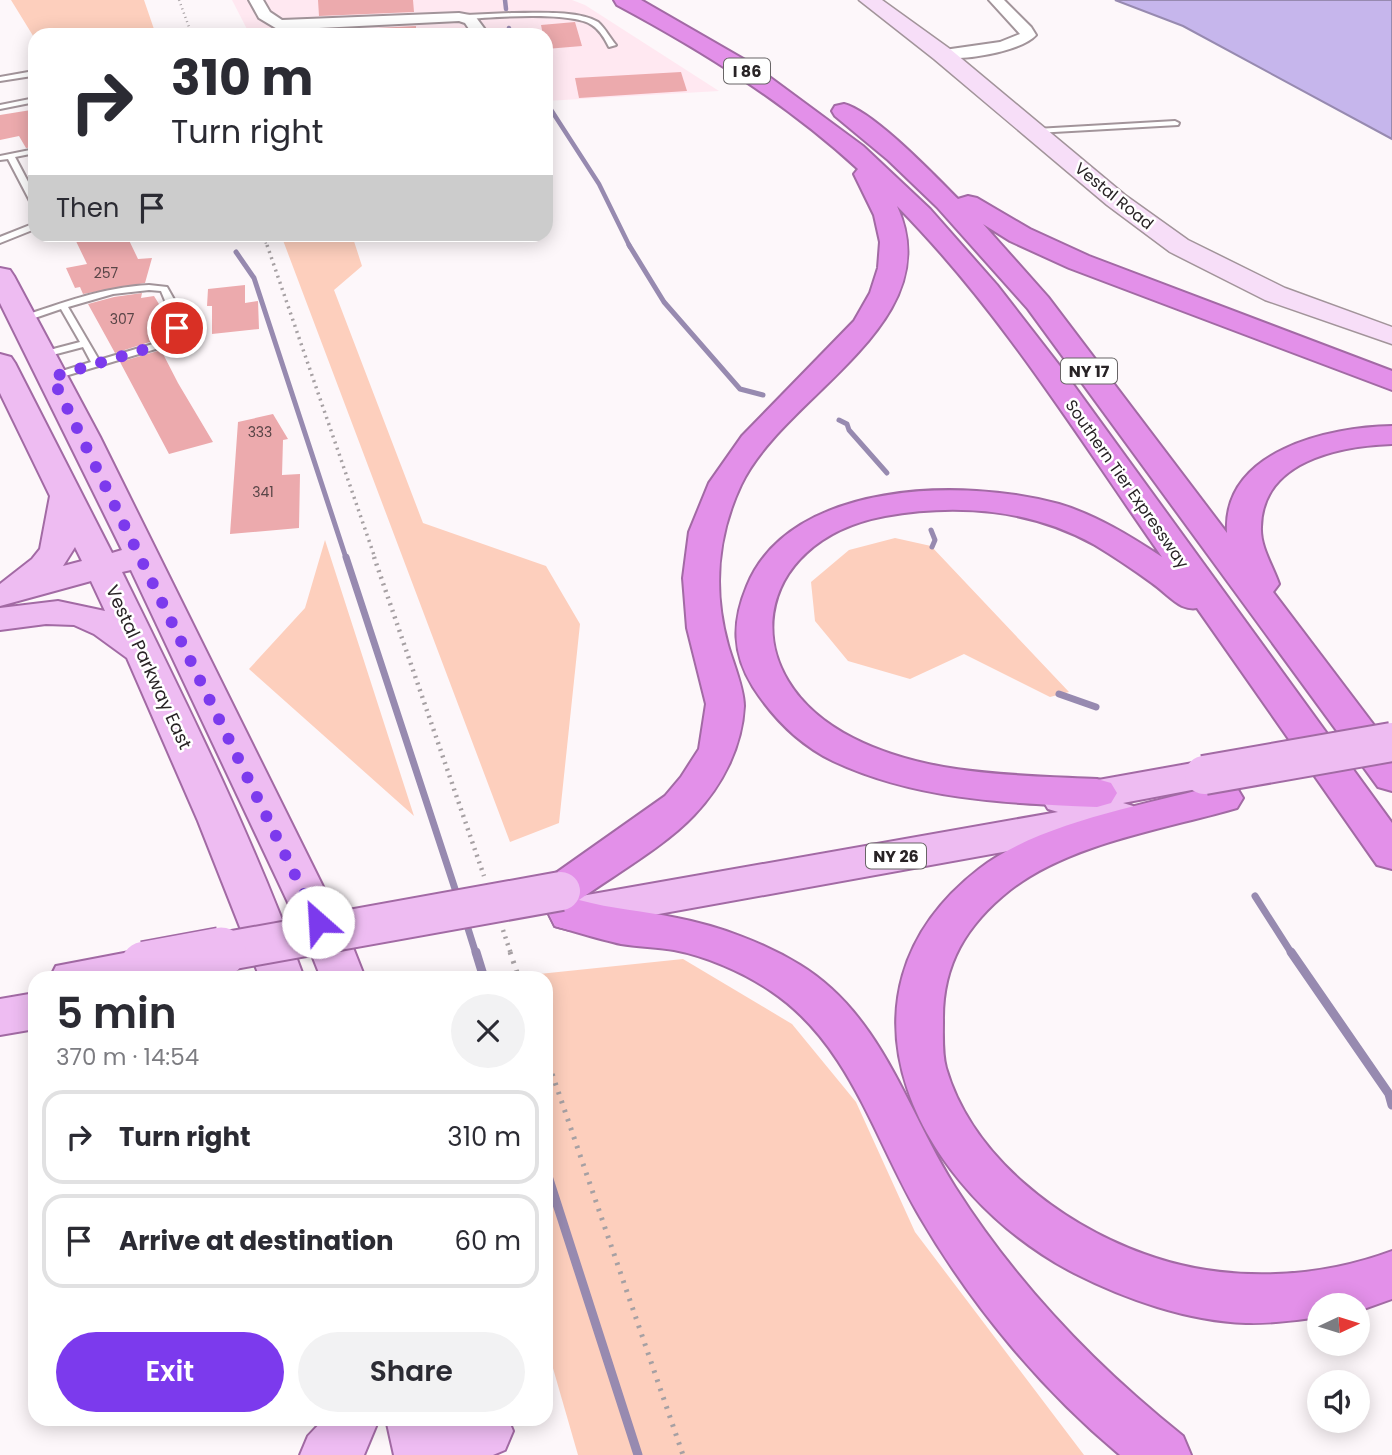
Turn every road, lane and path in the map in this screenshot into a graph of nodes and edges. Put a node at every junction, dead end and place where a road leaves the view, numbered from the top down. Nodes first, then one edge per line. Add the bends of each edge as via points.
1 (179, 0) edge
2 (256, 0) edge
3 (625, 0) edge
4 (667, 0) edge
5 (869, 0) edge
6 (996, 0) edge
7 (466, 18) junction
8 (189, 28) edge
9 (475, 28) edge
10 (612, 45) dead end
11 (749, 46) dead end
12 (942, 54) junction
13 (28, 75) edge
14 (16, 76) junction
15 (28, 77) edge
16 (0, 79) edge
17 (28, 99) edge
18 (828, 99) dead end
19 (2, 103) edge
20 (1175, 123) dead end
21 (1036, 131) junction
22 (873, 151) junction
23 (28, 152) edge
24 (5, 157) edge
25 (28, 192) edge
26 (28, 229) edge
27 (0, 240) edge
28 (266, 242) edge
29 (0, 276) edge
30 (64, 307) junction
31 (23, 320) junction
32 (1392, 336) edge
33 (85, 344) junction
34 (0, 363) edge
35 (97, 364) junction
36 (47, 366) junction
37 (1392, 381) edge
38 (1392, 435) edge
39 (67, 496) junction
40 (142, 562) junction
41 (106, 572) junction
42 (2, 604) edge
43 (1270, 612) junction
44 (1225, 622) junction
45 (144, 653) junction
46 (1392, 742) edge
47 (1392, 768) edge
48 (1392, 777) edge
49 (1213, 786) junction
50 (1097, 793) junction
51 (1392, 854) edge
52 (488, 887) dead end
53 (565, 902) junction
54 (501, 926) dead end
55 (115, 971) edge
56 (251, 971) edge
57 (279, 971) edge
58 (340, 971) edge
59 (517, 971) edge
60 (28, 986) edge
61 (0, 990) edge
62 (28, 1012) edge
63 (0, 1017) edge
64 (553, 1076) edge
65 (1392, 1274) edge
66 (349, 1426) edge
67 (416, 1426) edge
68 (487, 1435) edge
69 (328, 1455) edge
70 (423, 1455) edge
71 (683, 1455) edge
72 (1163, 1455) edge

1 - 8 path
2 - 7 street via 264,15 279,25
3 - 22 highway, Southern Tier Expressway / I 86
4 - 11 highway, I 86
5 - 12 street, Vestal Road
6 - 12 street via 1026,30 1025,40
7 - 9 street
7 - 10 lane via 526,14 584,19 594,22
12 - 21 street, Vestal Road
13 - 14 lane
14 - 15 lane
14 - 16 lane
17 - 19 lane
18 - 22 highway, Southern Tier Expressway
20 - 21 lane
21 - 32 street, Vestal Road via 1141,220 1191,253 1275,295
22 - 37 highway via 1020,235 1079,262
22 - 43 highway, Southern Tier Expressway / NY 17 via 936,189 989,245 1038,303
22 - 44 highway, Southern Tier Expressway / NY 17 via 1058,386
22 - 53 highway via 892,229 891,272 879,306 865,327 753,443 726,483 706,532 699,578 705,628 725,704 718,749 679,806
23 - 24 lane
24 - 25 lane
26 - 27 lane
28 - 52 path
29 - 31 main road
30 - 31 lane
30 - 33 lane
30 - 35 lane via 152,286 164,289 177,328 166,343
31 - 36 main road
33 - 35 lane
33 - 36 lane
34 - 39 main road, Vestal Parkway East
35 - 36 lane
36 - 40 main road
38 - 43 highway via 1344,439 1311,448 1279,464 1260,482 1246,509 1244,530
39 - 41 main road, Vestal Parkway East
39 - 42 main road via 62,542 52,561
40 - 41 main road
40 - 58 main road
41 - 42 main road
41 - 45 main road, Vestal Parkway East
42 - 45 main road via 94,620
43 - 48 highway, Southern Tier Expressway / NY 17
44 - 50 highway via 1154,566 1094,529 1047,512 997,502 953,499 877,507 823,527 774,565 758,597 751,634 761,670 780,699 821,737 848,752 912,774 970,787
44 - 51 highway, Southern Tier Expressway / NY 17
45 - 57 main road, Vestal Parkway East
46 - 49 main road, NY 26, bridge
47 - 49 main road, NY 26
49 - 50 main road, NY 26
49 - 53 main road, NY 26
49 - 65 highway via 1066,843 997,877 951,919 932,951 918,1000 922,1066 942,1118 988,1182 1040,1225 1097,1260 1163,1285 1244,1299 1330,1293
50 - 53 main road, NY 26
53 - 55 main road, NY 26, bridge
53 - 56 main road, NY 26
53 - 72 highway via 624,928 681,935 727,950 787,979 825,1008 860,1049 937,1202 988,1278 1078,1381
54 - 59 path
60 - 61 main road
62 - 63 main road
64 - 71 path
66 - 69 main road
67 - 70 main road
68 - 70 main road

